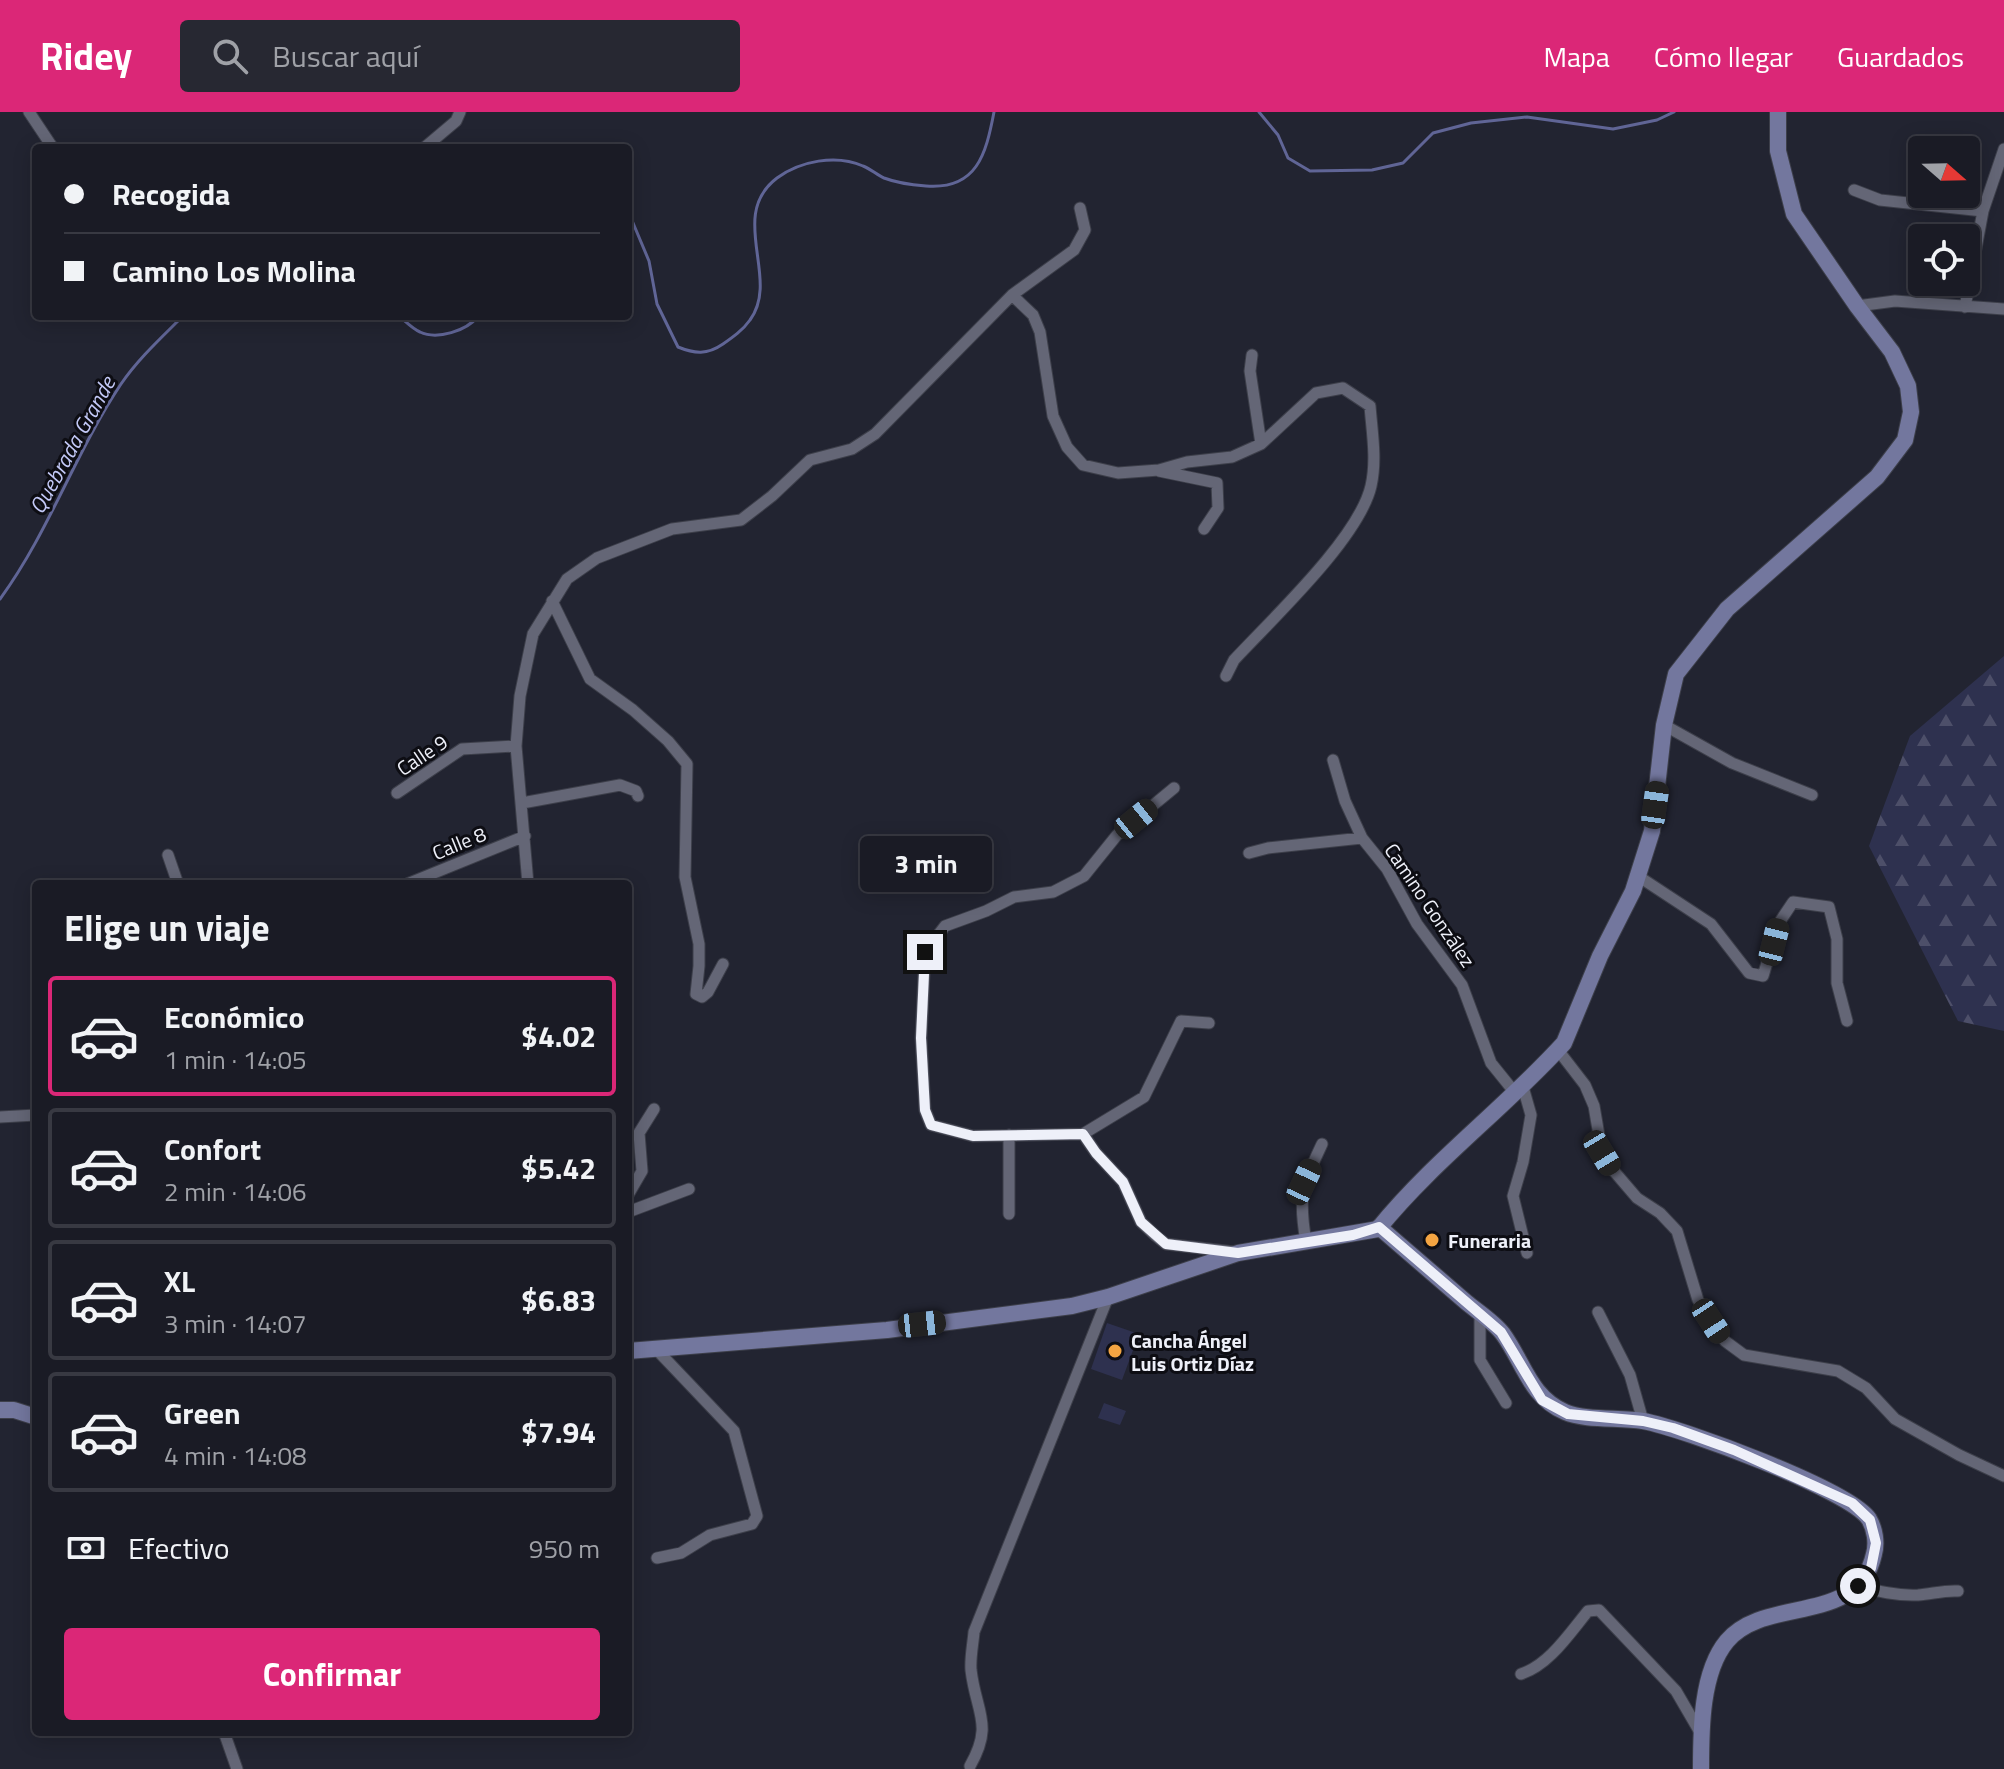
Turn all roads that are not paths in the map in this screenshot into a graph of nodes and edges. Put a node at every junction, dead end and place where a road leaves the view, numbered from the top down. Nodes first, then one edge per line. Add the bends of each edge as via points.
1 (29, 112) edge
2 (460, 112) edge
3 (1778, 112) edge
4 (50, 144) edge
5 (429, 144) edge
6 (2004, 149) edge
7 (1854, 190) dead end
8 (1080, 208) dead end
9 (1983, 211) junction
10 (1012, 295) junction
11 (1857, 306) junction
12 (1965, 307) junction
13 (2004, 309) edge
14 (1252, 355) dead end
15 (1261, 444) junction
16 (1159, 470) junction
17 (1204, 529) dead end
18 (552, 601) junction
19 (1226, 676) dead end
20 (1664, 725) junction
21 (516, 746) junction
22 (1333, 760) dead end
23 (1174, 788) dead end
24 (397, 793) dead end
25 (1812, 795) dead end
26 (638, 796) dead end
27 (522, 803) junction
28 (525, 836) junction
29 (1362, 838) junction
30 (1249, 853) dead end
31 (168, 855) dead end
32 (1638, 876) junction
33 (177, 880) edge
34 (417, 880) edge
35 (528, 880) edge
36 (723, 964) dead end
37 (1847, 1021) dead end
38 (1209, 1023) dead end
39 (1558, 1050) junction
40 (1520, 1090) junction
41 (654, 1109) dead end
42 (32, 1115) edge
43 (0, 1117) edge
44 (1083, 1134) junction
45 (1009, 1135) junction
46 (1322, 1144) dead end
47 (632, 1188) edge
48 (689, 1189) dead end
49 (632, 1210) edge
50 (1009, 1214) dead end
51 (1379, 1227) junction
52 (1306, 1242) junction
53 (1238, 1253) junction
54 (1527, 1253) dead end
55 (1108, 1297) junction
56 (1598, 1312) dead end
57 (1480, 1314) junction
58 (656, 1349) junction
59 (632, 1351) edge
60 (1506, 1403) dead end
61 (0, 1410) edge
62 (32, 1416) edge
63 (1643, 1421) junction
64 (2004, 1476) edge
65 (657, 1558) dead end
66 (1858, 1586) junction
67 (1958, 1591) dead end
68 (1521, 1674) dead end
69 (1701, 1734) junction
70 (225, 1736) edge
71 (970, 1766) dead end
72 (237, 1769) edge
73 (1701, 1769) edge

1 - 4 street
2 - 5 street
3 - 11 street via 1778,151 1794,214
6 - 9 street
7 - 9 street via 1880,200
8 - 10 street via 1085,230 1074,250
9 - 12 street
10 - 16 street via 1033,315 1040,332 1053,416 1067,447 1083,465 1106,471
10 - 18 street via 875,434 852,449 810,460 741,520 672,529 597,558 567,579
11 - 12 street via 1895,301
11 - 20 street via 1892,352 1908,386 1911,412 1905,440 1877,477 1727,609 1676,674
12 - 13 street
14 - 15 street
15 - 16 street via 1232,457
15 - 19 street via 1316,393 1343,388 1370,406 1371,488 1347,537 1234,660
16 - 17 street via 1217,483 1218,508
18 - 21 street via 533,634
18 - 36 street via 590,679 633,710 687,764 685,877 699,944 696,994 708,992
20 - 25 street via 1732,763
20 - 32 street via 1652,831
21 - 24 street, Calle 9 via 462,749
21 - 27 street
22 - 29 street
23 - 45 street via 1117,835 1084,876 1053,892 1014,897 945,926 925,952 921,1038 925,1110 931,1125 973,1136
26 - 27 street via 620,785
27 - 28 street
28 - 34 street, Calle 8
28 - 35 street
29 - 30 street, Camino González
29 - 40 street, Camino González via 1462,985 1491,1063
31 - 33 street
32 - 37 street via 1711,924 1749,973 1763,976 1779,923 1793,902 1829,907
32 - 39 street
38 - 44 street via 1181,1021 1144,1097
39 - 40 street
39 - 64 street via 1585,1085 1602,1153 1613,1170 1677,1231 1698,1300 1725,1341 1744,1355 1838,1371 1866,1388 1895,1419
40 - 51 street via 1403,1197
40 - 54 street via 1531,1115 1513,1196
41 - 47 street via 639,1133 642,1171
42 - 43 street
44 - 45 street
44 - 53 street via 1123,1182 1141,1222 1166,1244
45 - 50 street
46 - 52 street via 1304,1182 1300,1209
48 - 49 street
51 - 52 street
51 - 57 street
52 - 53 street
53 - 55 street
55 - 58 street via 887,1330
55 - 71 street via 974,1632 971,1667 985,1728
56 - 63 street via 1630,1375
57 - 60 street via 1480,1360
57 - 63 street via 1501,1332 1542,1400 1568,1414
58 - 59 street
58 - 65 street via 734,1431 757,1516 752,1524
61 - 62 street
63 - 66 street via 1734,1450 1852,1503 1870,1520 1876,1543 1871,1568
66 - 67 street via 1918,1595
66 - 69 street via 1830,1603 1750,1622 1727,1640 1711,1668
68 - 69 street via 1534,1670 1588,1611 1599,1610 1676,1691
69 - 73 street
70 - 72 street

